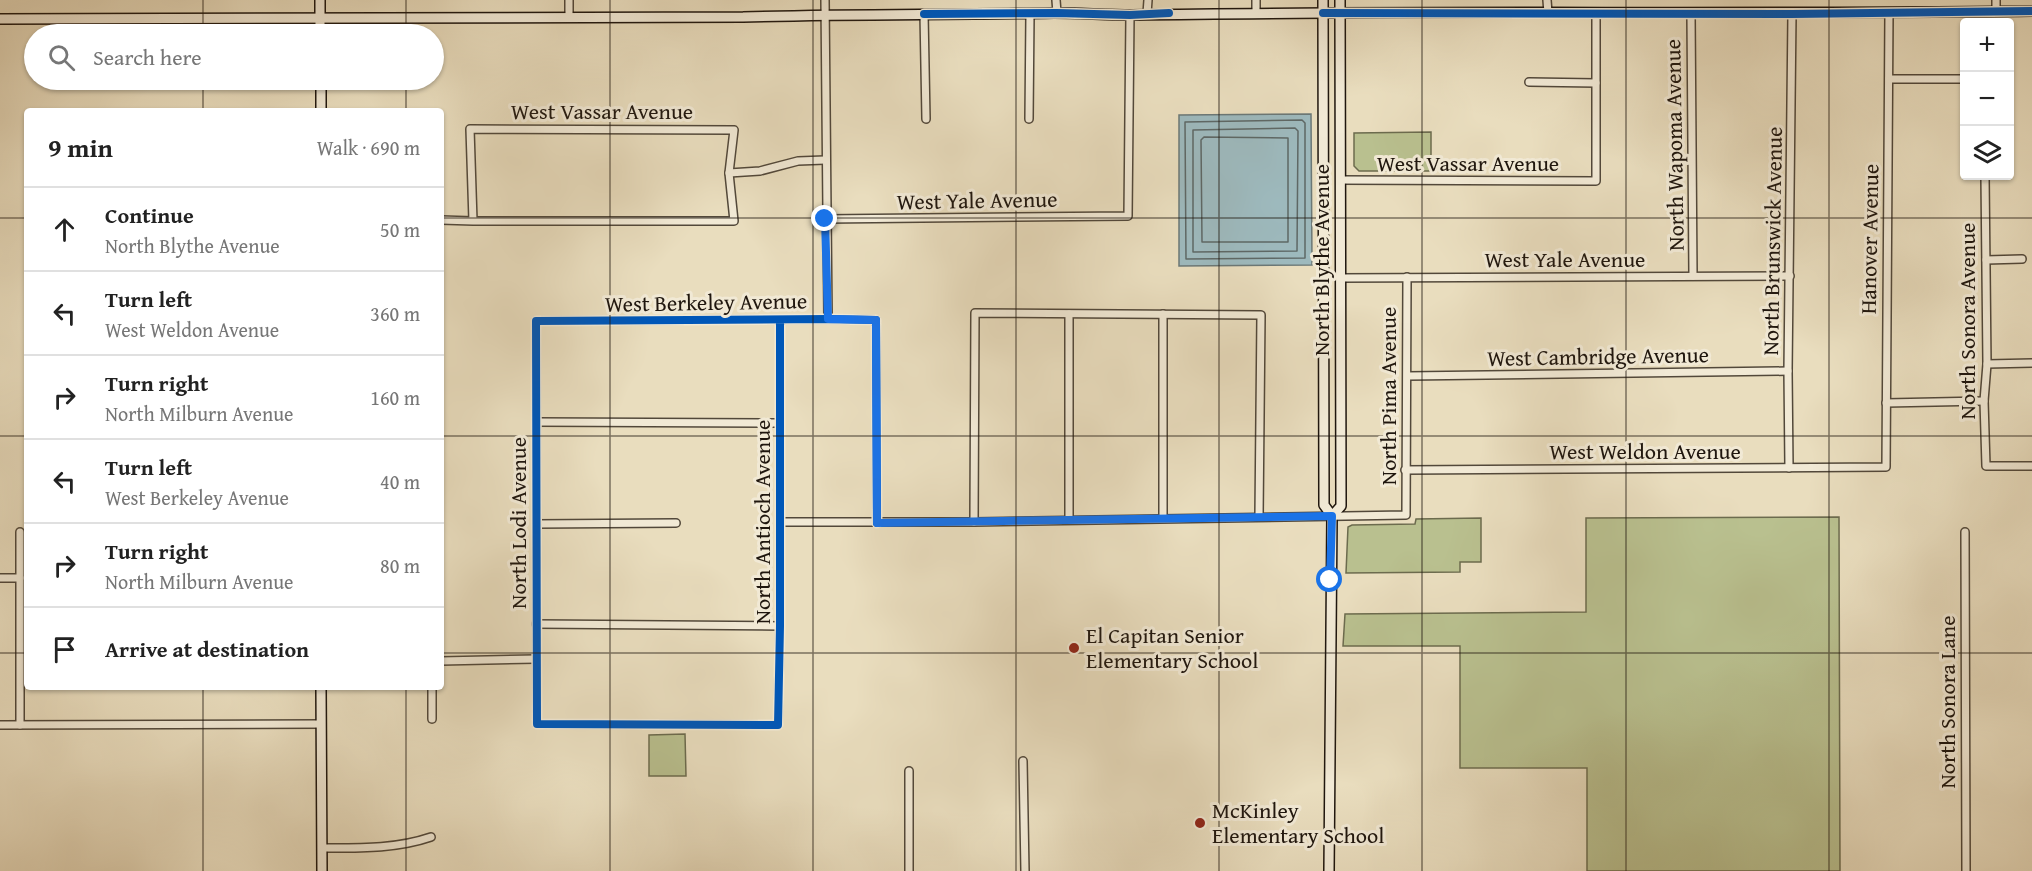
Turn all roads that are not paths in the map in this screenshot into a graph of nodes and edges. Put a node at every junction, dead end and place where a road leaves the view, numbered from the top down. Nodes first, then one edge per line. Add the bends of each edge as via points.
1 (320, 0) edge
2 (569, 0) edge
3 (825, 0) edge
4 (1056, 0) edge
5 (1148, 0) edge
6 (1256, 0) edge
7 (1323, 0) edge
8 (1340, 0) edge
9 (1547, 0) edge
10 (1996, 0) edge
11 (2032, 10) edge
12 (1996, 11) junction
13 (1596, 12) junction
14 (1889, 12) junction
15 (1056, 13) junction
16 (1323, 13) junction
17 (1340, 13) junction
18 (1548, 13) junction
19 (825, 14) junction
20 (924, 14) junction
21 (1030, 14) junction
22 (1147, 14) junction
23 (1256, 14) junction
24 (1691, 14) junction
25 (1792, 14) junction
26 (1130, 15) junction
27 (569, 17) junction
28 (320, 18) junction
29 (0, 19) edge
30 (320, 24) edge
31 (1889, 79) junction
32 (1960, 79) edge
33 (1529, 82) dead end
34 (1596, 83) junction
35 (321, 90) edge
36 (321, 108) edge
37 (926, 119) dead end
38 (1029, 119) dead end
39 (825, 160) junction
40 (729, 173) junction
41 (1340, 180) junction
42 (1985, 180) edge
43 (825, 219) junction
44 (444, 220) edge
45 (473, 221) junction
46 (2022, 259) dead end
47 (1986, 260) junction
48 (1693, 276) junction
49 (1790, 276) junction
50 (1407, 277) junction
51 (1340, 278) junction
52 (1069, 314) junction
53 (1163, 314) junction
54 (828, 319) junction
55 (780, 320) junction
56 (536, 321) joint
57 (2032, 363) edge
58 (1987, 364) junction
59 (1788, 371) junction
60 (1408, 376) junction
61 (1984, 401) junction
62 (1886, 403) junction
63 (536, 422) junction
64 (780, 423) junction
65 (1886, 466) joint
66 (2032, 466) edge
67 (1789, 468) junction
68 (1405, 470) junction
69 (1332, 516) junction
70 (1163, 517) junction
71 (1259, 517) junction
72 (1069, 520) junction
73 (780, 522) junction
74 (974, 522) junction
75 (676, 523) dead end
76 (877, 523) junction
77 (536, 524) junction
78 (20, 532) dead end
79 (1965, 532) dead end
80 (0, 578) edge
81 (20, 578) junction
82 (536, 624) junction
83 (780, 626) junction
84 (536, 659) junction
85 (444, 661) edge
86 (321, 690) edge
87 (432, 690) edge
88 (432, 719) dead end
89 (321, 724) junction
90 (537, 724) joint
91 (0, 725) edge
92 (20, 725) junction
93 (1023, 760) dead end
94 (909, 771) dead end
95 (431, 837) dead end
96 (322, 848) junction
97 (322, 871) edge
98 (909, 871) edge
99 (1024, 871) edge
100 (1329, 871) edge
101 (1966, 871) edge

1 - 28 main road
2 - 27 street
3 - 19 street
4 - 15 street
5 - 22 street
6 - 23 street
7 - 16 main road, North Blythe Avenue
8 - 17 main road, North Blythe Avenue
9 - 18 street
10 - 12 street
11 - 12 main road
12 - 14 main road
13 - 18 main road
13 - 24 main road
13 - 34 street
14 - 25 main road
14 - 31 street, Hanover Avenue
15 - 21 main road
15 - 26 main road
16 - 17 main road
16 - 23 main road
16 - 69 main road, North Blythe Avenue via 1324,505
17 - 18 main road
17 - 41 main road, North Blythe Avenue
19 - 20 main road
19 - 27 main road
19 - 39 street
20 - 21 main road
20 - 37 street
21 - 38 street
22 - 23 main road
22 - 26 main road
24 - 25 main road
24 - 48 street, North Wapoma Avenue
25 - 49 street, North Brunswick Avenue
26 - 43 street, West Yale Avenue via 1128,216
27 - 28 main road
28 - 29 main road
28 - 30 main road
31 - 32 street
31 - 62 street, Hanover Avenue
33 - 34 street
34 - 41 street, West Vassar Avenue via 1596,181
35 - 36 main road
39 - 40 street
39 - 43 street
40 - 45 street via 734,221
40 - 45 street, West Vassar Avenue via 734,130 470,129
41 - 51 main road, North Blythe Avenue
42 - 47 street, North Sonora Avenue
43 - 54 street
44 - 45 street
46 - 47 street
47 - 58 street, North Sonora Avenue
48 - 49 street, West Yale Avenue
48 - 50 street, West Yale Avenue
49 - 59 street, North Brunswick Avenue
50 - 51 street, West Yale Avenue
50 - 60 street, North Pima Avenue
51 - 69 main road, North Blythe Avenue via 1341,506
52 - 53 street
52 - 72 street
52 - 74 street via 975,313
53 - 70 street
53 - 71 street via 1261,315
54 - 55 street, West Berkeley Avenue
54 - 76 street, West Berkeley Avenue via 876,320
55 - 56 street, West Berkeley Avenue
55 - 64 street, North Antioch Avenue
56 - 63 street, North Lodi Avenue
57 - 58 street
58 - 61 street, North Sonora Avenue
59 - 60 street, West Cambridge Avenue
59 - 67 street, North Brunswick Avenue
60 - 68 street, North Pima Avenue
61 - 62 street
61 - 66 street, North Sonora Avenue via 1986,466
62 - 65 street, Hanover Avenue
63 - 64 street
63 - 77 street, North Lodi Avenue
64 - 73 street, North Antioch Avenue
65 - 67 street, West Weldon Avenue
67 - 68 street, West Weldon Avenue
68 - 69 street, North Pima Avenue via 1406,515
69 - 71 street
69 - 100 main road, North Blythe Avenue
70 - 71 street
70 - 72 street
72 - 74 street
73 - 76 street
73 - 83 street, North Antioch Avenue
74 - 76 street
75 - 77 street
77 - 82 street, North Lodi Avenue
78 - 81 street
79 - 101 street, North Sonora Lane
80 - 81 street
81 - 92 street
82 - 83 street
82 - 84 street, North Lodi Avenue
83 - 90 street, North Antioch Avenue via 778,725
84 - 85 street
84 - 90 street, North Lodi Avenue
86 - 89 main road
87 - 88 street
89 - 92 street
89 - 96 main road
91 - 92 street
93 - 99 street
94 - 98 street
95 - 96 street via 379,847
96 - 97 main road

